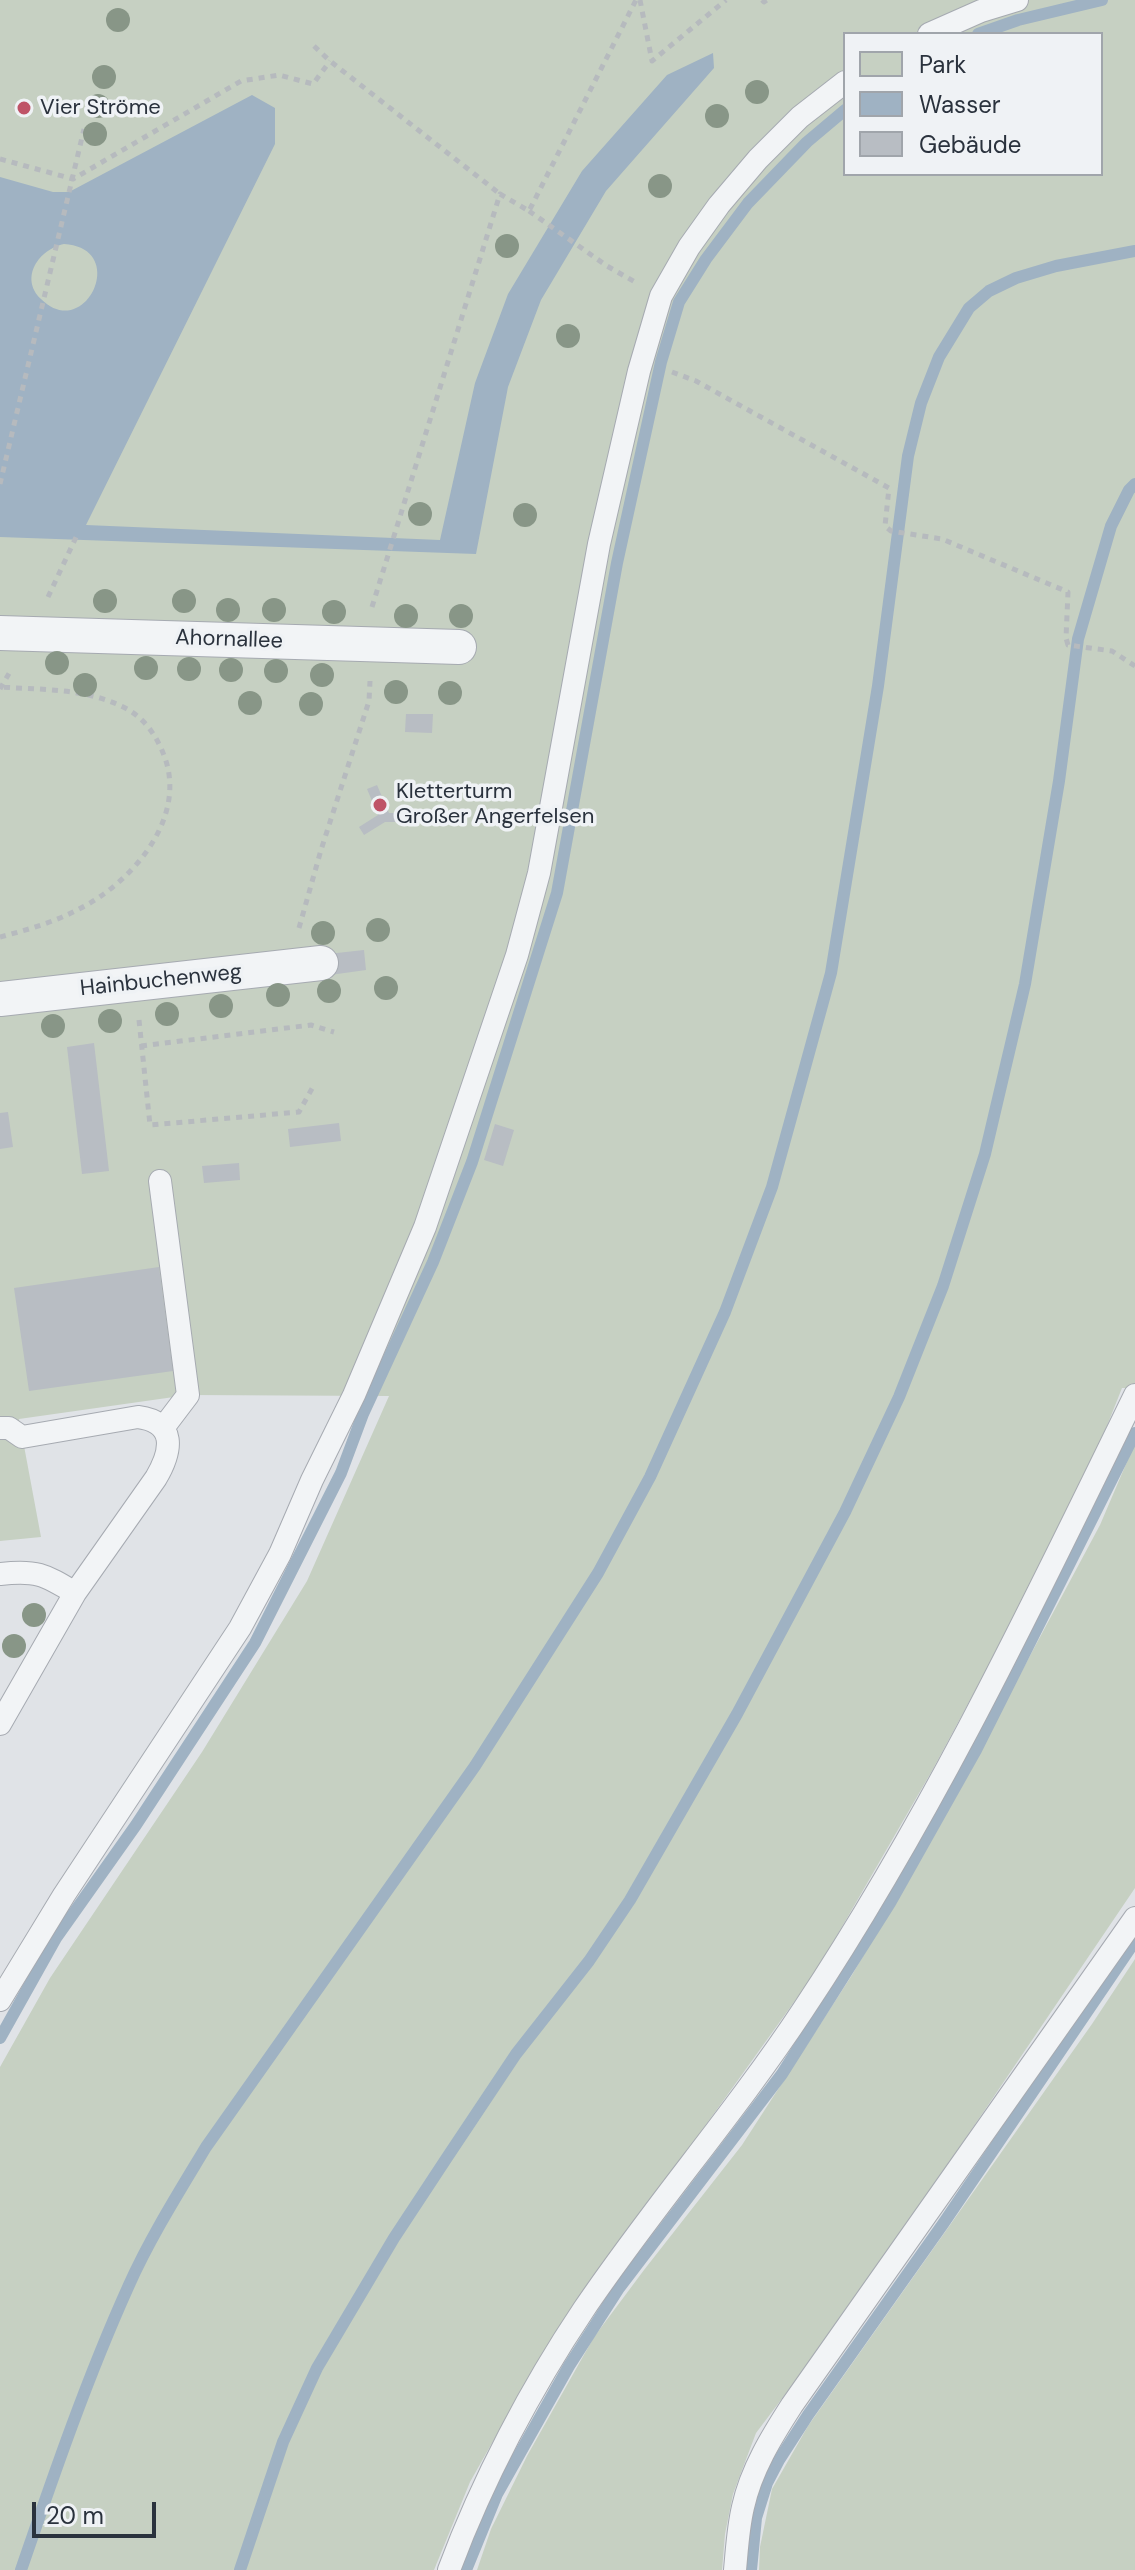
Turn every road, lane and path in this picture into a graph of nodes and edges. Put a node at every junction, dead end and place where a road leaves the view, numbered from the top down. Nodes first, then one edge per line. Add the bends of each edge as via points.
1 (638, 0) edge
2 (726, 0) edge
3 (1017, 0) edge
4 (934, 32) edge
5 (314, 46) dead end
6 (330, 61) junction
7 (843, 84) edge
8 (84, 129) dead end
9 (0, 159) edge
10 (73, 179) junction
11 (500, 194) junction
12 (529, 211) junction
13 (607, 266) dead end
14 (690, 379) dead end
15 (0, 484) edge
16 (78, 533) dead end
17 (58, 577) dead end
18 (0, 633) edge
19 (366, 644) junction
20 (459, 647) dead end
21 (1135, 666) edge
22 (1, 687) edge
23 (0, 937) edge
24 (304, 965) joint
25 (136, 984) junction
26 (0, 999) edge
27 (334, 1032) dead end
28 (141, 1046) junction
29 (314, 1085) dead end
30 (160, 1181) dead end
31 (1135, 1395) edge
32 (0, 1428) edge
33 (163, 1428) junction
34 (0, 1574) edge
35 (75, 1593) junction
36 (0, 1724) edge
37 (1135, 1918) edge
38 (0, 2000) edge
39 (449, 2570) edge
40 (735, 2570) edge

1 - 2 path via 652,61
1 - 12 path
3 - 4 lane
5 - 6 path
6 - 10 path via 313,84 279,75 241,81
6 - 11 path
7 - 38 lane via 758,159 689,247 661,296 599,544 539,873 517,955 425,1227 354,1395 240,1628
8 - 10 path
9 - 10 path
10 - 15 path
11 - 12 path
11 - 19 path via 387,559
12 - 13 path
14 - 21 path via 889,488 885,526 891,531 935,537 1068,592 1068,645 1112,651
16 - 17 path
18 - 19 street, Ahornallee
19 - 20 street, Ahornallee
19 - 24 path via 369,701 321,850
22 - 23 path via 89,694 139,716 156,738 169,787 158,831 111,889 57,919
24 - 25 street, Hainbuchenweg
25 - 26 street, Hainbuchenweg
25 - 28 path
27 - 28 path via 311,1025
28 - 29 path via 150,1125 299,1112
30 - 33 lane via 188,1395
31 - 39 lane via 1037,1597 866,1911 802,2012 584,2309 483,2487
32 - 33 lane via 22,1437 138,1417
33 - 35 lane via 169,1448 162,1468
34 - 35 lane via 31,1572
35 - 36 lane
37 - 40 lane via 772,2436 743,2505

